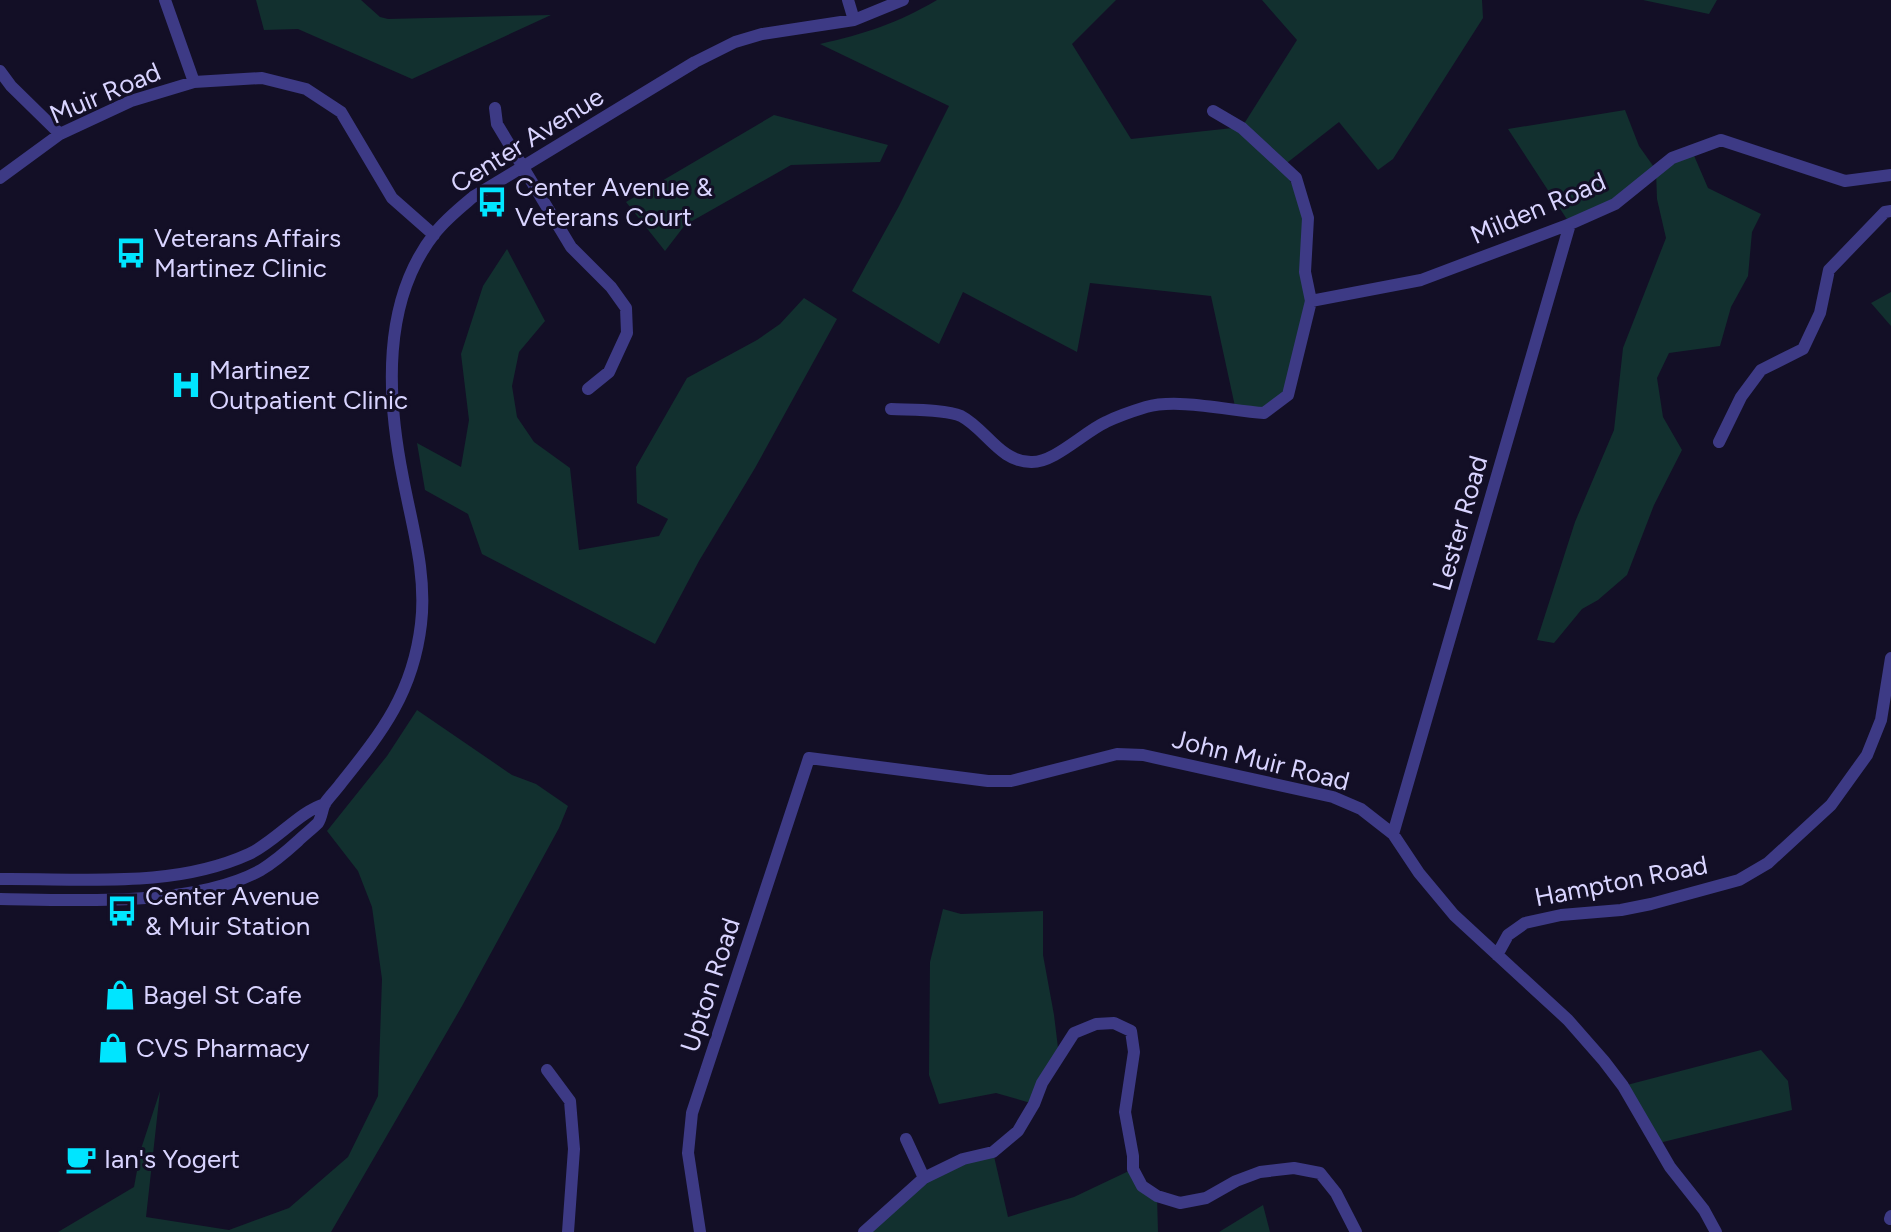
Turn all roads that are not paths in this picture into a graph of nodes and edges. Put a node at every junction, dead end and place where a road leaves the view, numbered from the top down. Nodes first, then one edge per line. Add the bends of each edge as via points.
1 (165, 0) edge
2 (848, 0) edge
3 (903, 0) edge
4 (854, 20) junction
5 (0, 71) edge
6 (194, 82) junction
7 (495, 108) dead end
8 (1213, 111) dead end
9 (60, 134) junction
10 (522, 167) junction
11 (1891, 175) edge
12 (0, 178) edge
13 (1891, 211) edge
14 (1570, 224) junction
15 (434, 235) junction
16 (1311, 301) junction
17 (588, 389) dead end
18 (891, 409) dead end
19 (1719, 442) dead end
20 (1891, 658) edge
21 (809, 758) joint
22 (325, 804) junction
23 (1393, 834) junction
24 (0, 879) edge
25 (0, 899) edge
26 (1497, 955) junction
27 (547, 1070) dead end
28 (906, 1139) dead end
29 (924, 1178) junction
30 (568, 1232) edge
31 (700, 1232) edge
32 (864, 1232) edge
33 (1356, 1232) edge
34 (1716, 1232) edge

1 - 6 street, Muir Road
2 - 4 street
3 - 4 street, Center Avenue
4 - 10 street, Center Avenue via 735,42
5 - 9 street
6 - 9 street, Muir Road via 131,101
6 - 15 street via 262,78 306,89 341,112 392,198
7 - 10 street via 497,124
8 - 16 street via 1242,128 1296,178 1308,218 1306,272
9 - 12 street, Muir Road
10 - 15 street, Center Avenue via 473,197
10 - 17 street via 571,247 626,308 627,333 609,372
11 - 14 street, Milden Road via 1845,181 1721,140 1672,158 1615,204
13 - 19 street via 1829,270 1820,313 1803,349 1761,370 1741,397
14 - 16 street, Milden Road via 1421,280
14 - 23 street, Lester Road
15 - 22 street, Center Avenue via 401,300 392,363 396,441 423,590 415,658 385,728
16 - 18 street via 1287,395 1264,413 1192,405 1149,406 1105,422 1033,463 998,450 974,423 957,414
20 - 26 street, Hampton Road via 1881,720 1867,755 1831,804 1768,863 1740,880 1651,904 1525,923 1508,935
21 - 23 street, John Muir Road via 1011,781 1117,754 1143,755 1334,797 1361,809
21 - 31 street, Upton Road via 692,1114 688,1153
22 - 24 street, Center Avenue via 311,808 252,853 216,867 170,877
22 - 25 street, Center Avenue via 319,821 286,851 260,870 219,886 185,895
23 - 26 street, John Muir Road via 1454,915
26 - 34 street, John Muir Road via 1604,1060
27 - 30 street via 570,1101 574,1149
28 - 29 street
29 - 32 street
29 - 33 street via 963,1159 993,1152 1018,1131 1074,1034 1096,1024 1114,1023 1131,1031 1134,1052 1125,1112 1133,1169 1142,1186 1180,1203 1206,1198 1260,1172 1294,1168 1320,1173

